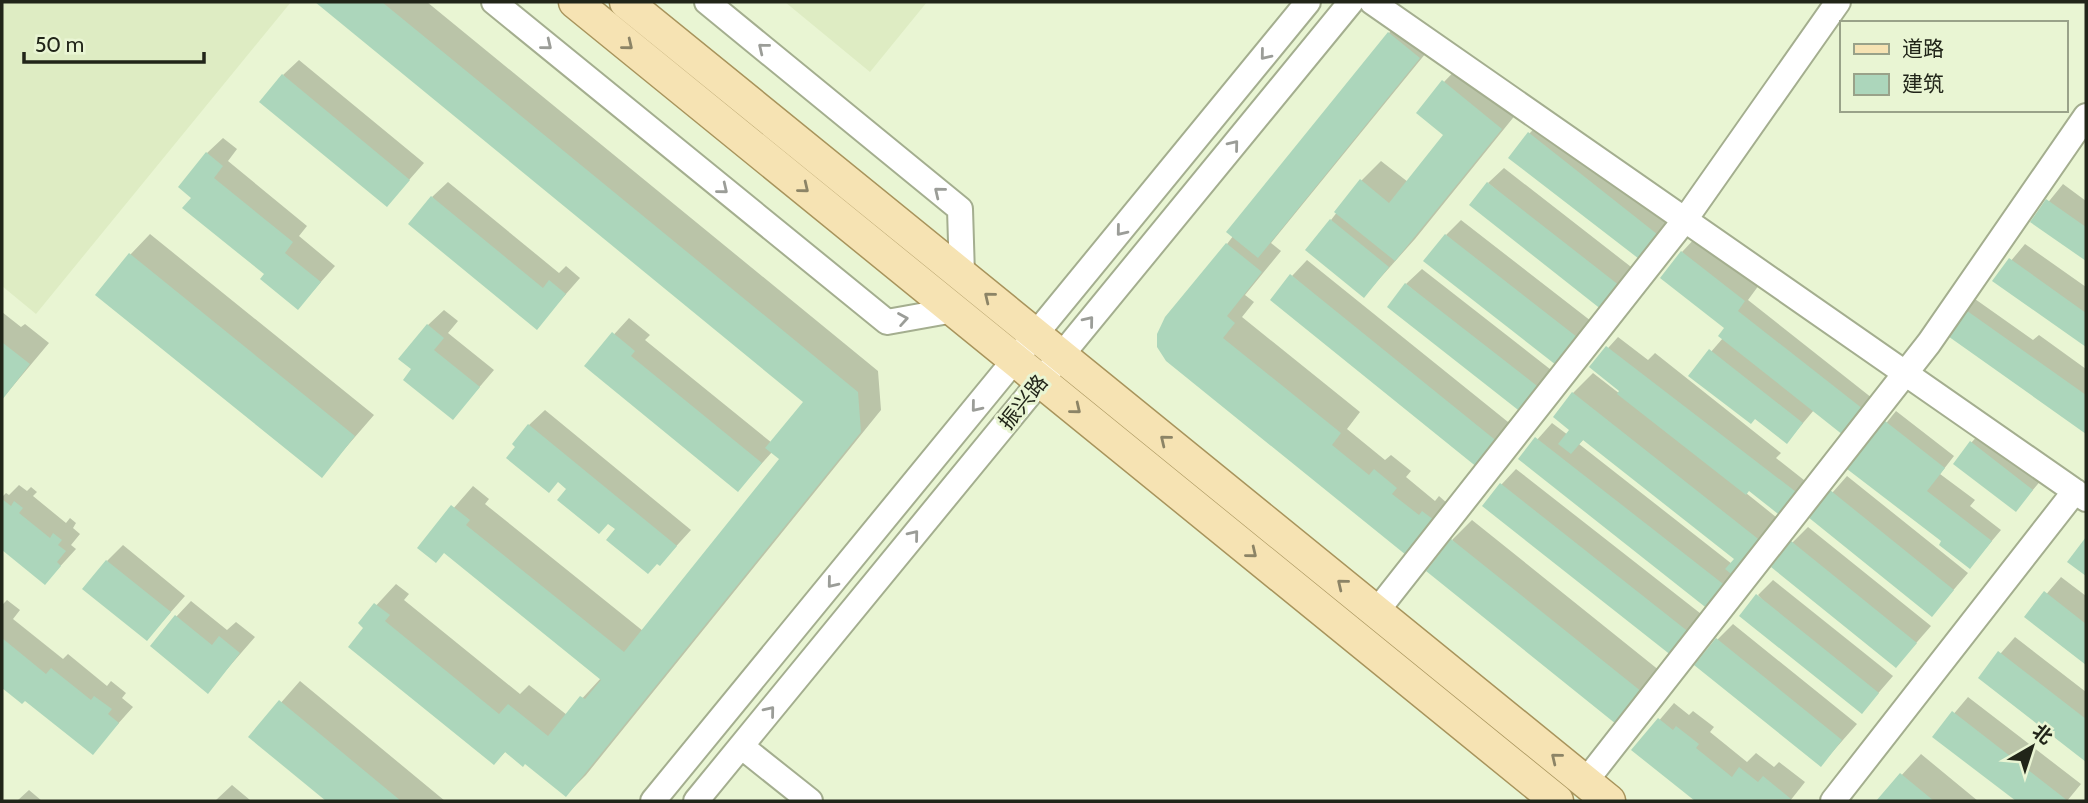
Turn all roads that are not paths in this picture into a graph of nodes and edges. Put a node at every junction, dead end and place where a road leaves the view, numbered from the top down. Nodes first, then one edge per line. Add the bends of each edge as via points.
1 (494, 2) edge
2 (575, 2) edge
3 (626, 2) edge
4 (706, 2) edge
5 (1308, 2) edge
6 (1351, 2) edge
7 (1372, 2) edge
8 (1838, 2) edge
9 (2086, 116) edge
10 (1684, 221) junction
11 (962, 275) junction
12 (954, 310) junction
13 (1035, 335) junction
14 (1061, 355) junction
15 (1015, 360) junction
16 (1905, 374) junction
17 (1040, 381) junction
18 (2081, 495) edge
19 (1377, 612) junction
20 (741, 746) junction
21 (1597, 792) edge
22 (653, 801) edge
23 (696, 801) edge
24 (810, 801) edge
25 (1558, 801) edge
26 (1833, 801) edge

1 -> 12 street via 887,322
2 -> 12 main road
3 - 11 main road
11 -> 4 street via 960,209
5 -> 13 street, 振兴路
14 -> 6 street, 振兴路
7 - 10 street
8 - 10 street
9 - 16 street
10 - 16 street
10 - 19 street
13 -> 11 main road
12 - 15 main road
13 - 14 main road
13 - 15 street, 振兴路
14 - 17 street, 振兴路
19 -> 14 main road
15 - 17 main road
15 -> 22 street, 振兴路
16 - 18 street
16 - 21 street
20 -> 17 street, 振兴路
17 -> 25 main road
18 - 26 street
21 -> 19 main road
20 - 23 street, 振兴路
20 - 24 street

